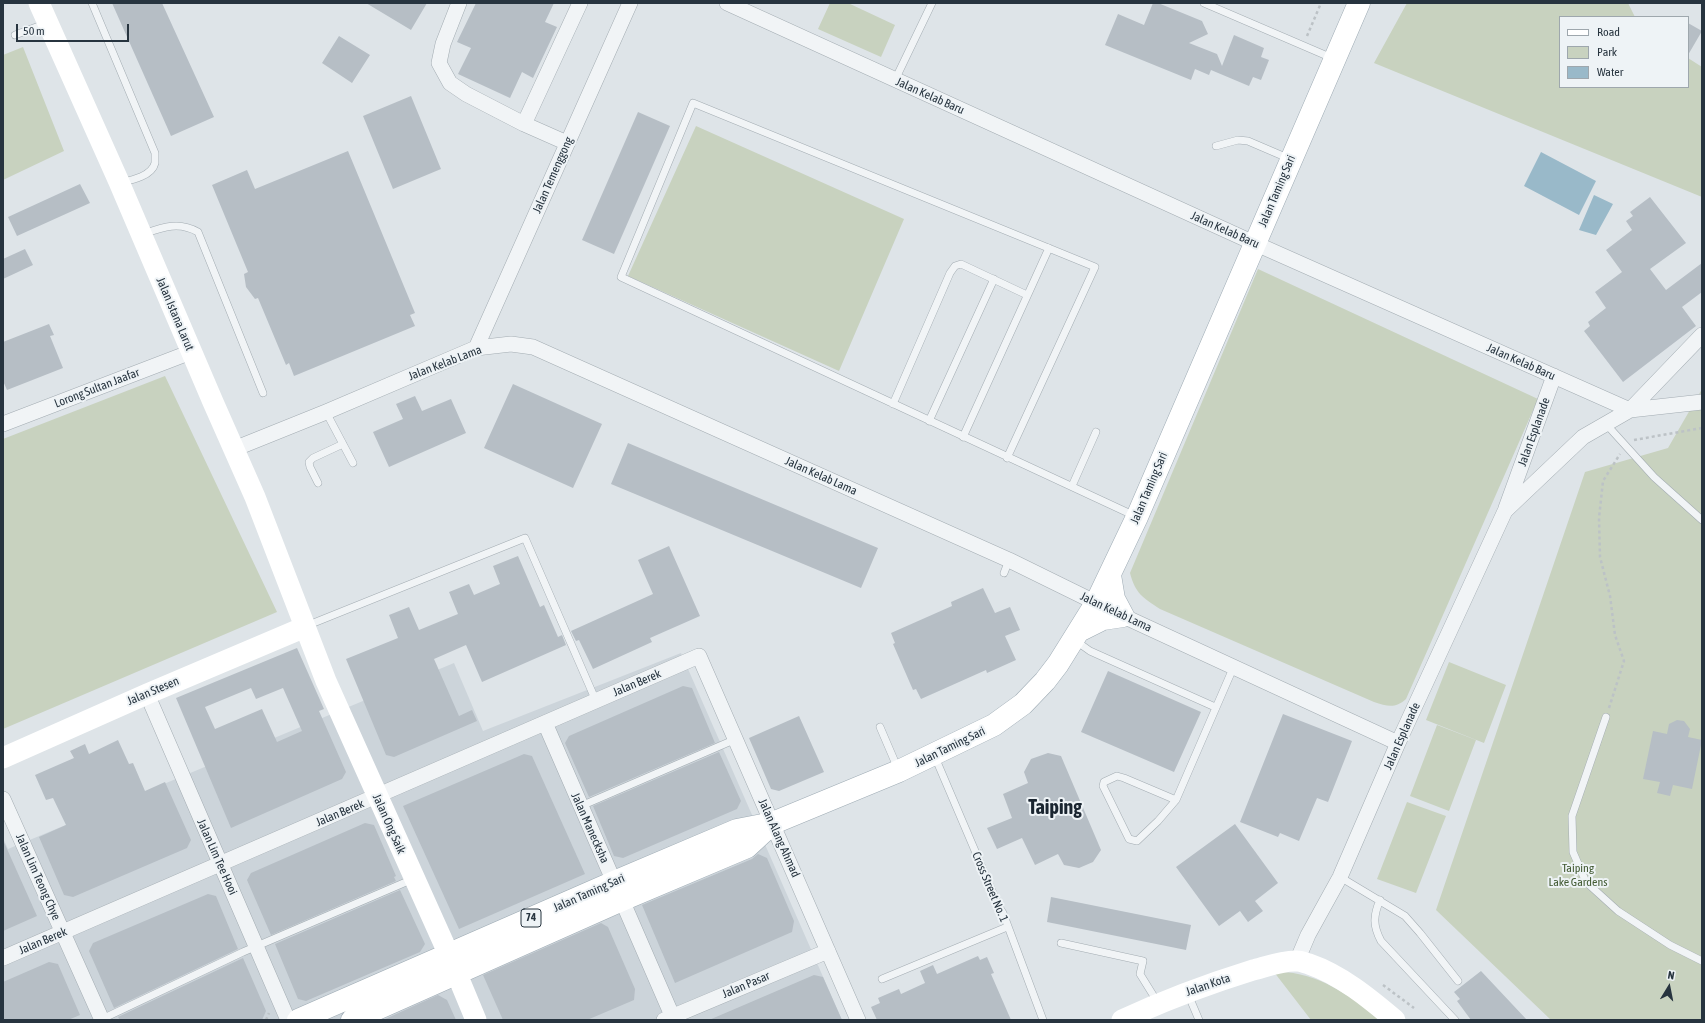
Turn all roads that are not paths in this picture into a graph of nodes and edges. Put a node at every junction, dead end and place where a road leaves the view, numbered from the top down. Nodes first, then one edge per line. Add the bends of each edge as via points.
1 (39, 3) edge
2 (92, 3) edge
3 (459, 3) edge
4 (580, 3) edge
5 (630, 3) edge
6 (727, 3) edge
7 (932, 3) edge
8 (1204, 3) edge
9 (1359, 3) edge
10 (48, 23) junction
11 (15, 35) dead end
12 (1334, 59) junction
13 (895, 80) junction
14 (524, 124) junction
15 (567, 143) junction
16 (1216, 146) dead end
17 (1290, 159) junction
18 (119, 182) junction
19 (141, 234) junction
20 (1254, 243) junction
21 (1049, 248) junction
22 (994, 279) junction
23 (1027, 295) junction
24 (1702, 335) edge
25 (476, 348) junction
26 (191, 352) junction
27 (1554, 376) junction
28 (263, 393) dead end
29 (1702, 402) edge
30 (893, 404) junction
31 (1630, 410) junction
32 (326, 412) junction
33 (929, 421) junction
34 (1605, 423) junction
35 (3, 424) edge
36 (1096, 432) dead end
37 (963, 437) junction
38 (343, 444) junction
39 (234, 448) junction
40 (1007, 458) junction
41 (353, 463) dead end
42 (318, 483) dead end
43 (1072, 486) junction
44 (1506, 511) junction
45 (1137, 517) junction
46 (1702, 520) edge
47 (1110, 575) junction
48 (1096, 603) junction
49 (1123, 616) junction
50 (305, 627) junction
51 (1076, 635) junction
52 (699, 656) joint
53 (1234, 666) junction
54 (147, 694) junction
55 (596, 701) junction
56 (1215, 707) junction
57 (1606, 717) road end
58 (545, 723) junction
59 (880, 727) dead end
60 (736, 739) junction
61 (1398, 744) junction
62 (934, 755) junction
63 (3, 758) edge
64 (899, 771) junction
65 (377, 797) junction
66 (3, 799) edge
67 (1176, 800) junction
68 (581, 806) junction
69 (773, 823) junction
70 (220, 864) junction
71 (1340, 877) junction
72 (413, 879) junction
73 (618, 891) junction
74 (1380, 900) junction
75 (1007, 927) junction
76 (63, 932) junction
77 (1061, 943) dead end
78 (255, 947) junction
79 (828, 951) junction
80 (449, 954) junction
81 (3, 958) edge
82 (1297, 960) junction
83 (1702, 961) edge
84 (456, 975) junction
85 (882, 979) dead end
86 (1458, 981) dead end
87 (1188, 992) junction
88 (1158, 1003) junction
89 (670, 1019) edge
90 (101, 1020) edge
91 (288, 1020) edge
92 (298, 1020) edge
93 (352, 1020) edge
94 (476, 1020) edge
95 (858, 1020) edge
96 (1043, 1020) edge
97 (1122, 1020) edge
98 (1199, 1020) edge
99 (1395, 1020) edge
100 (1455, 1020) edge

1 - 10 main road, Jalan Istana Larut
2 - 18 lane via 155,153 155,163 151,170 137,178
3 - 14 street via 443,44 439,63 450,83
4 - 14 street
5 - 15 street, Jalan Temenggong
6 - 13 street, Jalan Kelab Baru
7 - 13 lane
8 - 12 lane
9 - 12 main road, Jalan Taming Sari
10 - 11 lane
10 - 18 main road, Jalan Istana Larut
12 - 17 main road, Jalan Taming Sari
13 - 20 street, Jalan Kelab Baru
14 - 15 street
15 - 25 street, Jalan Temenggong
16 - 17 lane via 1238,140 1248,141
17 - 20 main road, Jalan Taming Sari
18 - 19 main road, Jalan Istana Larut
19 - 26 main road, Jalan Istana Larut
19 - 28 lane via 179,225 189,226 198,232
20 - 27 street, Jalan Kelab Baru
20 - 45 main road, Jalan Taming Sari
21 - 23 lane
21 - 30 lane via 693,103 620,277
21 - 40 lane via 1095,267
22 - 23 lane
22 - 30 lane via 961,264 955,266
22 - 33 lane
23 - 37 lane
24 - 31 street
25 - 32 street, Jalan Kelab Lama
25 - 48 street, Jalan Kelab Lama via 511,344 534,347 1006,566
26 - 35 street, Lorong Sultan Jaafar
26 - 39 main road, Jalan Istana Larut
27 - 31 street, Jalan Kelab Baru
27 - 44 street, Jalan Esplanade
29 - 31 street
30 - 33 lane
31 - 34 street, Jalan Esplanade
32 - 38 lane
32 - 39 street, Jalan Kelab Lama
33 - 37 lane
34 - 44 street, Jalan Esplanade via 1573,446
34 - 46 lane via 1654,477
36 - 43 lane
37 - 40 lane
38 - 41 lane
38 - 42 lane via 313,458 310,462
39 - 50 main road, Jalan Istana Larut
40 - 43 lane
43 - 45 lane
44 - 61 street, Jalan Esplanade
45 - 47 main road, Jalan Taming Sari
47 - 48 main road, Jalan Taming Sari
47 - 49 main road via 1114,599
48 - 49 street, Jalan Kelab Lama
48 - 51 main road, Jalan Taming Sari
49 - 51 main road via 1103,619
49 - 53 street, Jalan Kelab Lama
50 - 54 main road, Jalan Stesen
50 - 55 lane via 525,538
50 - 65 main road, Jalan Ong Saik
51 - 56 lane via 1090,651
51 - 62 main road, Jalan Taming Sari via 1045,681 1023,704 994,725
52 - 55 street, Jalan Berek
52 - 60 street, Jalan Alang Ahmad
53 - 56 lane
53 - 61 street, Jalan Kelab Lama
54 - 63 main road, Jalan Stesen
54 - 70 street, Jalan Lim Tee Hooi
55 - 58 street, Jalan Berek
56 - 67 lane
57 - 83 lane via 1572,816 1573,852 1586,882 1618,911 1670,946
58 - 65 street, Jalan Berek
58 - 68 street, Jalan Manecksha
59 - 64 lane
60 - 68 lane
60 - 69 street, Jalan Alang Ahmad
61 - 71 street, Jalan Esplanade
62 - 64 main road, Jalan Taming Sari
62 - 75 lane, Cross Street No. 1
64 - 69 main road, Jalan Taming Sari
65 - 70 street, Jalan Berek
65 - 72 main road, Jalan Ong Saik
66 - 76 street, Jalan Lim Teong Chye
67 - 67 lane via 1137,841 1132,841 1129,840 1103,786 1104,782 1117,776
68 - 73 street, Jalan Manecksha
69 - 73 main road, Jalan Taming Sari / 74 via 737,830
69 - 79 street, Jalan Alang Ahmad
70 - 76 street, Jalan Berek
70 - 78 street, Jalan Lim Tee Hooi
71 - 74 lane
71 - 82 street, Jalan Esplanade
72 - 78 lane
72 - 80 main road, Jalan Ong Saik
73 - 80 main road, Jalan Taming Sari / 74
73 - 84 main road, Jalan Taming Sari / 74
73 - 89 street, Jalan Manecksha
74 - 86 lane via 1405,916
74 - 100 lane via 1374,921 1381,941
75 - 85 lane
75 - 96 lane, Cross Street No. 1
76 - 81 street, Jalan Berek
76 - 90 street, Jalan Lim Teong Chye
77 - 88 lane via 1143,961 1140,974
78 - 90 lane
78 - 91 street, Jalan Lim Tee Hooi
79 - 89 street, Jalan Pasar
79 - 95 street, Jalan Alang Ahmad
80 - 84 main road, Jalan Ong Saik
80 - 92 main road, Jalan Taming Sari / 74
82 - 87 main road, Jalan Kota via 1272,964
82 - 99 main road via 1318,967 1348,983
84 - 93 main road, Jalan Taming Sari / 74
84 - 94 main road, Jalan Ong Saik
87 - 88 main road, Jalan Kota
87 - 98 lane
88 - 97 main road, Jalan Kota

